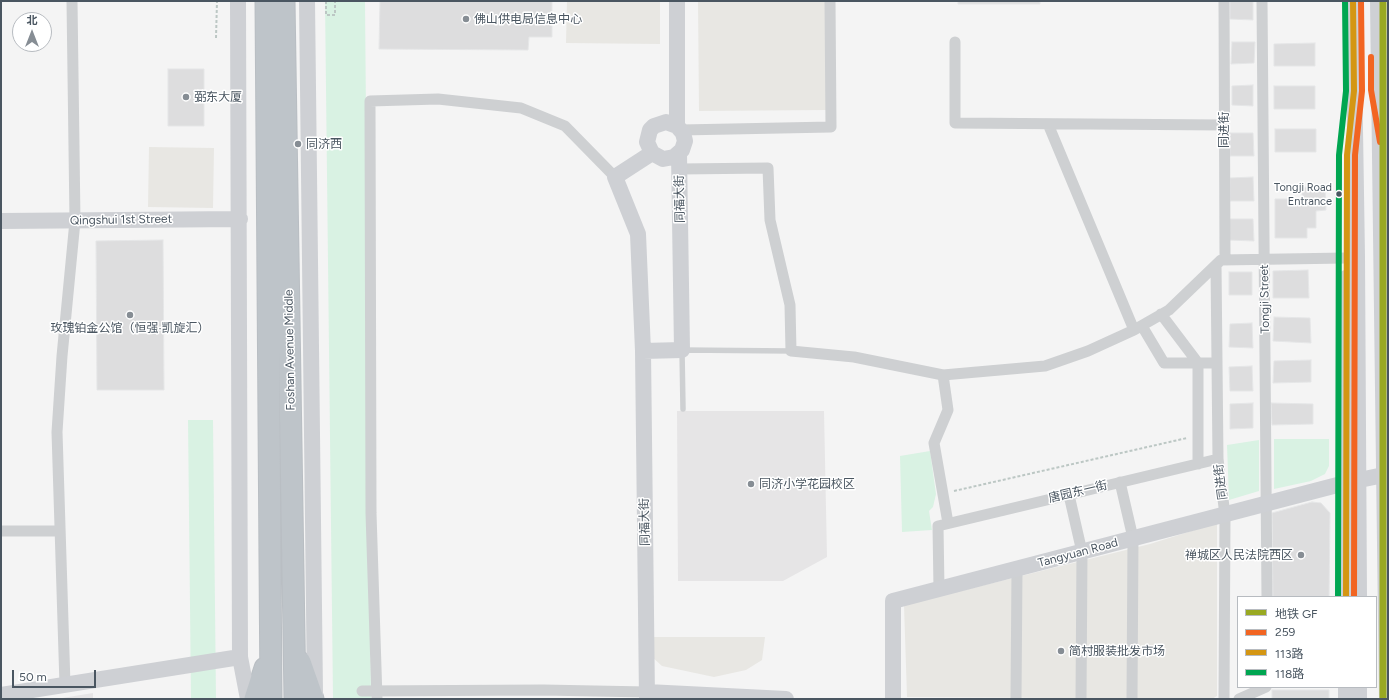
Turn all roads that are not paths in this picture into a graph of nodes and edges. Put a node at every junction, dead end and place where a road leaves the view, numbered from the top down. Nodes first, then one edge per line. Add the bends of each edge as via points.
1 (72, 1) edge
2 (238, 1) edge
3 (266, 1) edge
4 (284, 1) edge
5 (298, 1) edge
6 (307, 1) edge
7 (677, 1) edge
8 (830, 1) edge
9 (1224, 1) edge
10 (1262, 1) edge
11 (1353, 1) edge
12 (1378, 1) edge
13 (1383, 35) edge
14 (954, 42) dead end
15 (285, 47) junction
16 (1379, 89) junction
17 (1354, 91) junction
18 (1048, 124) junction
19 (1223, 125) junction
20 (679, 128) junction
21 (1388, 141) edge
22 (652, 154) junction
23 (679, 161) junction
24 (615, 176) junction
25 (240, 219) junction
26 (1, 221) edge
27 (75, 221) junction
28 (1384, 254) edge
29 (1346, 258) junction
30 (1264, 259) junction
31 (1220, 262) junction
32 (1161, 314) junction
33 (1138, 328) junction
34 (682, 350) junction
35 (643, 351) junction
36 (791, 351) junction
37 (1198, 363) junction
38 (1217, 363) junction
39 (943, 375) junction
40 (683, 409) dead end
41 (1218, 459) junction
42 (1198, 464) junction
43 (1386, 474) edge
44 (1120, 482) junction
45 (1352, 482) junction
46 (1069, 495) junction
47 (1267, 504) junction
48 (1225, 514) junction
49 (943, 524) junction
50 (1, 531) edge
51 (59, 531) junction
52 (1133, 538) junction
53 (1082, 552) junction
54 (1017, 569) junction
55 (939, 589) junction
56 (1267, 596) edge
57 (1346, 596) edge
58 (1359, 596) edge
59 (294, 647) junction
60 (271, 649) junction
61 (240, 657) junction
62 (65, 685) junction
63 (1265, 688) edge
64 (1267, 688) edge
65 (1346, 688) edge
66 (1359, 688) edge
67 (362, 691) dead end
68 (1, 695) edge
69 (377, 695) edge
70 (543, 695) edge
71 (647, 696) edge
72 (248, 699) edge
73 (256, 699) edge
74 (271, 699) edge
75 (295, 699) edge
76 (314, 699) edge
77 (786, 699) edge
78 (893, 699) edge
79 (1016, 699) edge
80 (1081, 699) edge
81 (1132, 699) edge
82 (1224, 699) edge
83 (1239, 699) edge
84 (1267, 699) edge
85 (1346, 699) edge
86 (1359, 699) edge
87 (1387, 699) edge

1 - 27 street
2 - 25 main road
3 - 60 highway, Foshan Avenue Middle
4 - 15 highway, Foshan Avenue Middle
5 - 15 highway
6 - 76 main road
7 - 20 main road, 同福大街
8 - 20 street via 832,127
9 - 19 street, 同进街
10 - 30 street, Tongji Street
11 - 17 main road
12 - 13 main road
13 - 16 main road
14 - 18 street via 955,123
15 - 59 highway, Foshan Avenue Middle
16 - 21 main road
16 - 28 main road
17 - 29 main road via 1347,155
17 - 45 main road
18 - 19 street
18 - 33 street
19 - 31 street, 同进街
20 - 22 main road via 666,122 659,123 650,130 647,142
20 - 23 main road, 同福大街 via 684,141
22 - 23 main road, 同福大街 via 663,159
22 - 24 main road
23 - 34 main road, 同福大街
23 - 36 street via 768,168 770,220 790,305
24 - 35 main road, 同福大街 via 638,234
24 - 69 street via 565,126 521,108 438,99 370,101 371,506
25 - 27 main road, Qingshui 1st Street
25 - 61 main road
26 - 27 main road, Qingshui 1st Street
27 - 51 street via 57,432
28 - 43 main road
29 - 30 street
29 - 45 main road
30 - 31 street
30 - 47 street, Tongji Street
31 - 32 street via 1169,310
31 - 38 street, 同进街
32 - 33 street
32 - 37 street
33 - 37 street via 1164,363
33 - 39 street via 1045,366
34 - 35 main road
34 - 36 lane
34 - 40 lane
35 - 71 main road, 同福大街
36 - 39 street via 854,357
37 - 38 street
37 - 42 street
38 - 41 street, 同进街
39 - 49 street via 948,410 934,443 943,493
41 - 42 street, 唐园东一街
41 - 48 street, 同进街
42 - 44 street, 唐园东一街
43 - 45 main road, Tangyuan Road
43 - 87 main road
44 - 46 street, 唐园东一街
44 - 52 street
45 - 47 main road, Tangyuan Road
45 - 57 main road
45 - 58 main road
46 - 49 street, 唐园东一街
46 - 53 street
47 - 48 main road, Tangyuan Road
47 - 56 street, Tongji Street
48 - 52 main road, Tangyuan Road
48 - 82 street, 同进街
49 - 55 street
50 - 51 street
51 - 62 street
52 - 53 main road, Tangyuan Road
52 - 81 street
53 - 54 main road, Tangyuan Road
53 - 80 street
54 - 55 main road, Tangyuan Road
54 - 79 street
55 - 78 main road, Tangyuan Road via 893,601
59 - 75 highway, Foshan Avenue Middle
59 - 76 highway
60 - 73 highway
60 - 74 highway, Foshan Avenue Middle
61 - 62 main road
61 - 72 main road
62 - 68 main road
63 - 83 street
64 - 84 street
65 - 85 main road
66 - 86 main road
67 - 69 street
69 - 70 street
70 - 71 street
71 - 77 main road

